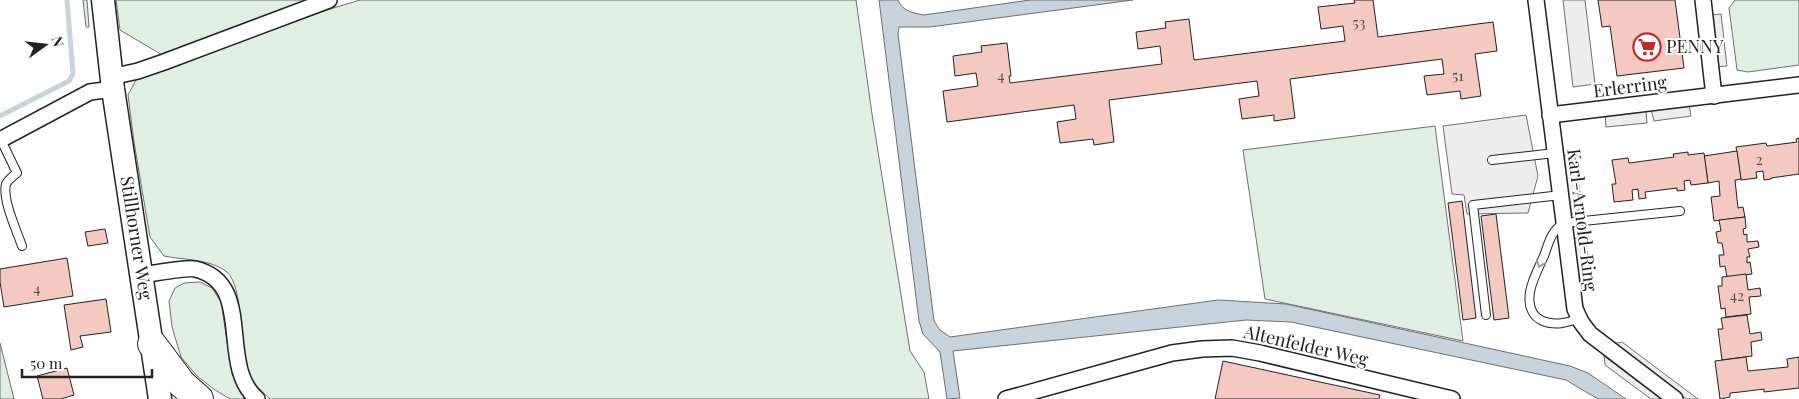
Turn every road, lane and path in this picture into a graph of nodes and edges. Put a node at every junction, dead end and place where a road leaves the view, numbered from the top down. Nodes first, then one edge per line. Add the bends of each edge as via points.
1 (103, 0) edge
2 (329, 0) edge
3 (1536, 0) edge
4 (1703, 0) edge
5 (112, 83) junction
6 (1799, 85) edge
7 (1714, 96) junction
8 (1550, 115) junction
9 (0, 140) edge
10 (1555, 153) junction
11 (1492, 160) dead end
12 (1561, 195) junction
13 (1680, 211) dead end
14 (1564, 223) junction
15 (22, 246) dead end
16 (141, 275) junction
17 (1486, 315) dead end
18 (1579, 318) junction
19 (152, 344) junction
20 (160, 399) edge
21 (199, 399) edge
22 (256, 399) edge
23 (1006, 399) edge
24 (1452, 399) edge
25 (1675, 399) edge

1 - 5 main road, Stillhorner Weg
2 - 5 street via 127,74
3 - 8 street, Karl-Arnold-Ring
4 - 7 street
5 - 9 street
5 - 16 main road, Stillhorner Weg
6 - 7 street, Erlerring
7 - 8 street, Erlerring
8 - 10 street, Karl-Arnold-Ring
9 - 15 lane via 17,173 7,182 5,191
10 - 11 lane
10 - 12 street, Karl-Arnold-Ring
12 - 14 street, Karl-Arnold-Ring
12 - 17 lane via 1472,205
13 - 14 lane
14 - 18 street, Karl-Arnold-Ring via 1573,299
14 -> 18 lane via 1555,229 1533,282 1530,301 1535,314 1548,324 1567,323
16 - 19 main road, Stillhorner Weg
16 - 22 street via 194,269 222,286 230,299 238,364 244,383
18 - 25 street, Karl-Arnold-Ring via 1604,346
19 - 20 main road, Stillhorner Weg
19 - 21 highway via 182,384
23 - 24 street, Altenfelder Weg via 1172,354 1232,348

